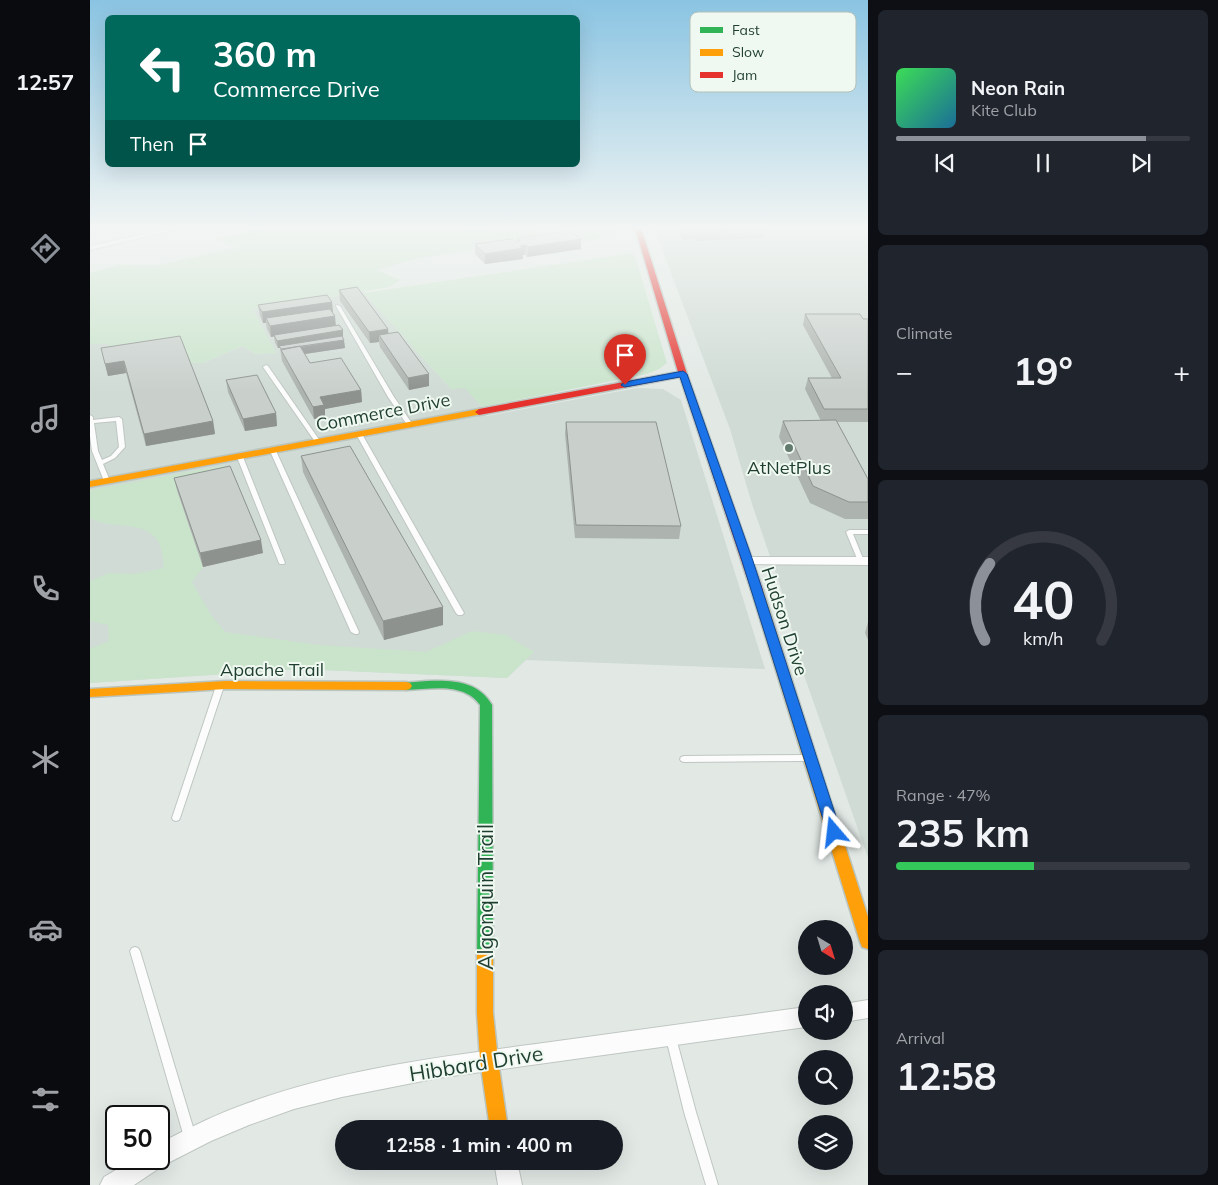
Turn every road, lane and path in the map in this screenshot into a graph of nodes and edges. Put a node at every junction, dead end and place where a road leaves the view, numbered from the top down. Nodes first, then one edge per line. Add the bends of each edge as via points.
1 (655, 283) edge
2 (338, 306) dead end
3 (266, 367) dead end
4 (683, 374) junction
5 (90, 419) edge
6 (410, 425) junction
7 (359, 434) junction
8 (318, 442) junction
9 (273, 450) junction
10 (240, 457) junction
11 (100, 463) junction
12 (107, 481) junction
13 (90, 484) edge
14 (868, 532) edge
15 (748, 561) junction
16 (865, 561) edge
17 (282, 563) dead end
18 (460, 613) dead end
19 (355, 632) dead end
20 (220, 686) junction
21 (454, 686) joint
22 (90, 693) edge
23 (811, 758) junction
24 (684, 759) dead end
25 (176, 818) dead end
26 (868, 942) edge
27 (135, 951) dead end
28 (868, 1009) edge
29 (853, 1011) edge
30 (798, 1019) edge
31 (670, 1035) junction
32 (489, 1060) junction
33 (498, 1120) edge
34 (191, 1139) junction
35 (170, 1150) edge
36 (137, 1170) edge
37 (507, 1170) edge
38 (112, 1185) edge
39 (510, 1185) edge
40 (712, 1185) edge

1 - 4 street, Hudson Drive
2 - 6 lane
3 - 8 lane
4 - 6 street, Commerce Drive
4 - 15 street, Hudson Drive
5 - 11 lane
5 - 11 lane via 118,419 122,447
6 - 7 street, Commerce Drive
7 - 8 street, Commerce Drive
7 - 18 lane
8 - 9 street, Commerce Drive
9 - 10 street, Commerce Drive
9 - 19 lane
10 - 12 street, Commerce Drive
10 - 17 lane
11 - 12 lane
12 - 13 street, Commerce Drive
14 - 16 lane via 849,532
15 - 16 street
15 - 23 street, Hudson Drive
20 - 21 street, Apache Trail
20 - 22 street, Apache Trail
20 - 25 lane
21 - 32 street, Algonquin Trail via 475,691 486,705 485,1013
23 - 24 lane
23 - 26 street, Hudson Drive
27 - 34 lane
28 - 29 street
30 - 31 street, Hibbard Drive
31 - 32 street, Hibbard Drive
31 - 40 lane
32 - 33 street, Algonquin Trail
32 - 34 street, Hibbard Drive via 315,1091 270,1105
34 - 35 street, Hibbard Drive
36 - 38 street
37 - 39 street

